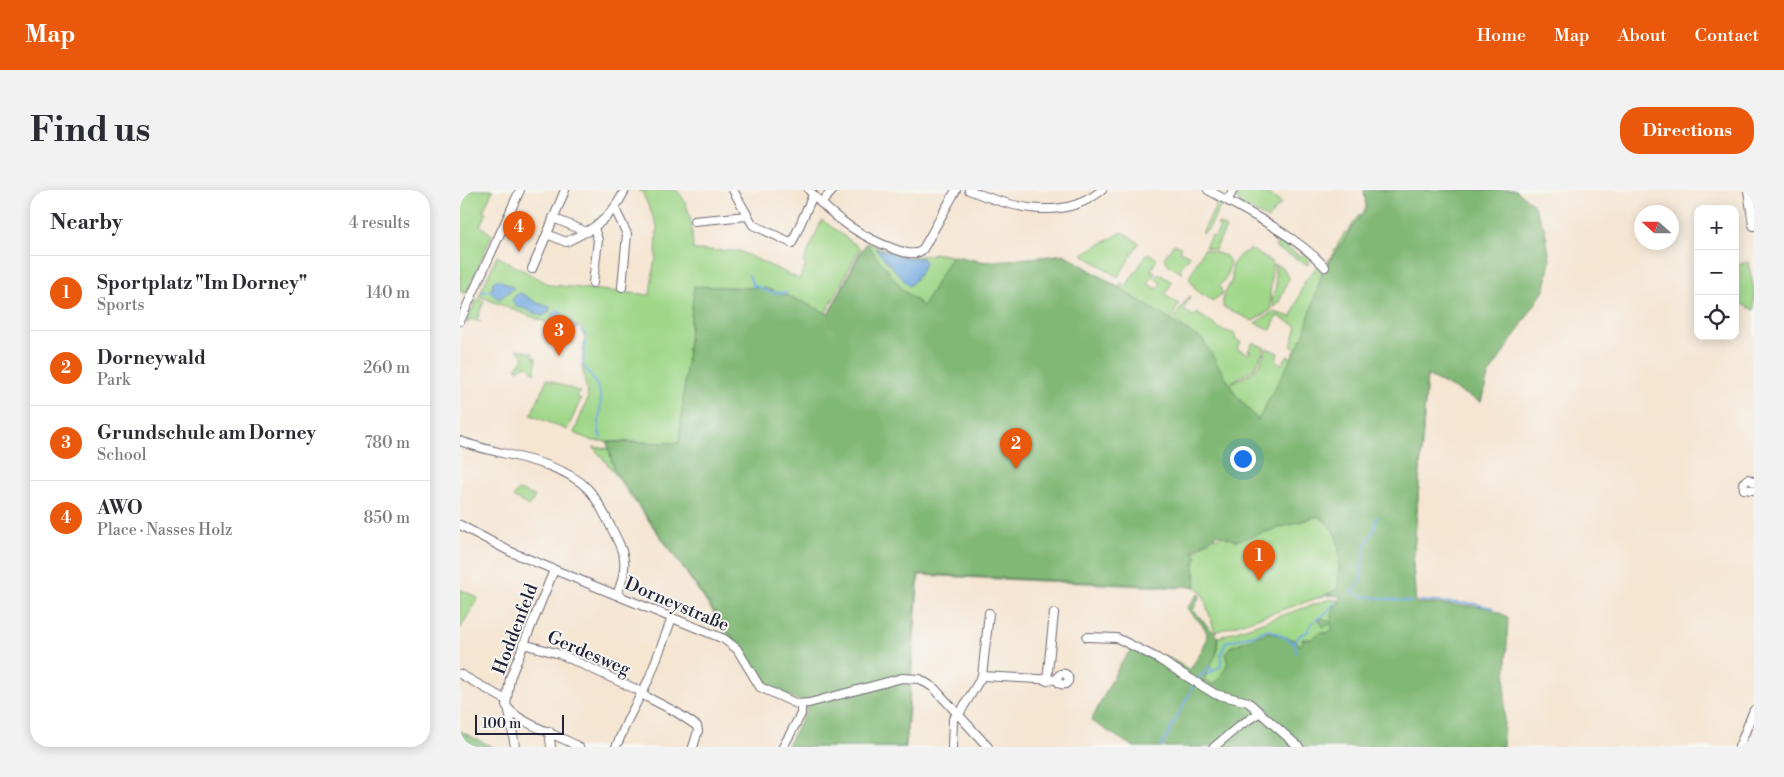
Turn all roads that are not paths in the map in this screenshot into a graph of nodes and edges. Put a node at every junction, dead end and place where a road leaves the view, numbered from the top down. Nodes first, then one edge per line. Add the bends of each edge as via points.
1 (520, 190) edge
2 (565, 190) edge
3 (625, 190) edge
4 (733, 190) edge
5 (833, 190) edge
6 (956, 190) edge
7 (968, 190) edge
8 (1102, 190) edge
9 (1208, 190) edge
10 (1233, 190) edge
11 (1749, 190) edge
12 (811, 193) edge
13 (1228, 200) junction
14 (821, 203) junction
15 (615, 209) junction
16 (748, 216) junction
17 (553, 218) junction
18 (694, 221) dead end
19 (1754, 225) edge
20 (591, 230) junction
21 (547, 234) junction
22 (1325, 267) dead end
23 (532, 269) dead end
24 (593, 284) dead end
25 (622, 287) dead end
26 (460, 321) edge
27 (460, 441) edge
28 (460, 525) edge
29 (554, 570) junction
30 (617, 595) junction
31 (989, 613) dead end
32 (1054, 613) dead end
33 (672, 618) junction
34 (1087, 637) dead end
35 (523, 644) junction
36 (460, 674) edge
37 (982, 676) junction
38 (1057, 680) dead end
39 (1047, 681) junction
40 (642, 693) junction
41 (506, 700) junction
42 (801, 704) junction
43 (1754, 710) edge
44 (510, 711) junction
45 (1259, 713) junction
46 (958, 715) junction
47 (550, 731) junction
48 (515, 747) edge
49 (551, 747) edge
50 (579, 747) edge
51 (616, 747) edge
52 (693, 747) edge
53 (783, 747) edge
54 (952, 747) edge
55 (988, 747) edge
56 (1214, 747) edge
57 (1299, 747) edge
58 (1739, 747) edge

1 - 26 street
2 - 17 street
3 - 15 street
4 - 16 street
5 - 14 street
6 - 14 street via 921,252 902,252 867,239
7 - 8 street via 1043,210 1060,210 1079,204
9 - 13 street
10 - 13 street
11 - 19 main road
12 - 14 street
12 - 16 street via 792,243 753,225
13 - 22 street via 1301,247
15 - 20 street
15 - 25 street via 627,234
16 - 18 street
17 - 20 street
17 - 21 street
20 - 21 street via 566,242
20 - 24 street via 598,240
21 - 23 street
27 - 30 street via 552,467 574,477 587,488 624,555 624,576
28 - 29 street, Dorneystraße via 507,551
29 - 30 street, Dorneystraße
29 - 35 street, Hoddenfeld
30 - 33 street, Dorneystraße
31 - 37 street
32 - 39 street
33 - 40 street
33 - 42 street, Dorneystraße via 731,643 760,687
34 - 45 street via 1117,638 1215,694 1248,702
35 - 40 street, Gerdesweg via 560,654
35 - 41 street, Hoddenfeld via 510,678
36 - 41 street
37 - 39 street
37 - 46 street
38 - 39 street
40 - 51 street
40 - 52 street, Gerdesweg via 697,726
41 - 44 street
42 - 46 street via 912,678 930,684
42 - 53 street via 801,714
43 - 58 street
44 - 47 street via 516,717
44 - 48 street
45 - 56 street
45 - 57 street
46 - 54 street via 954,719
46 - 55 street
47 - 49 street
47 - 50 street

